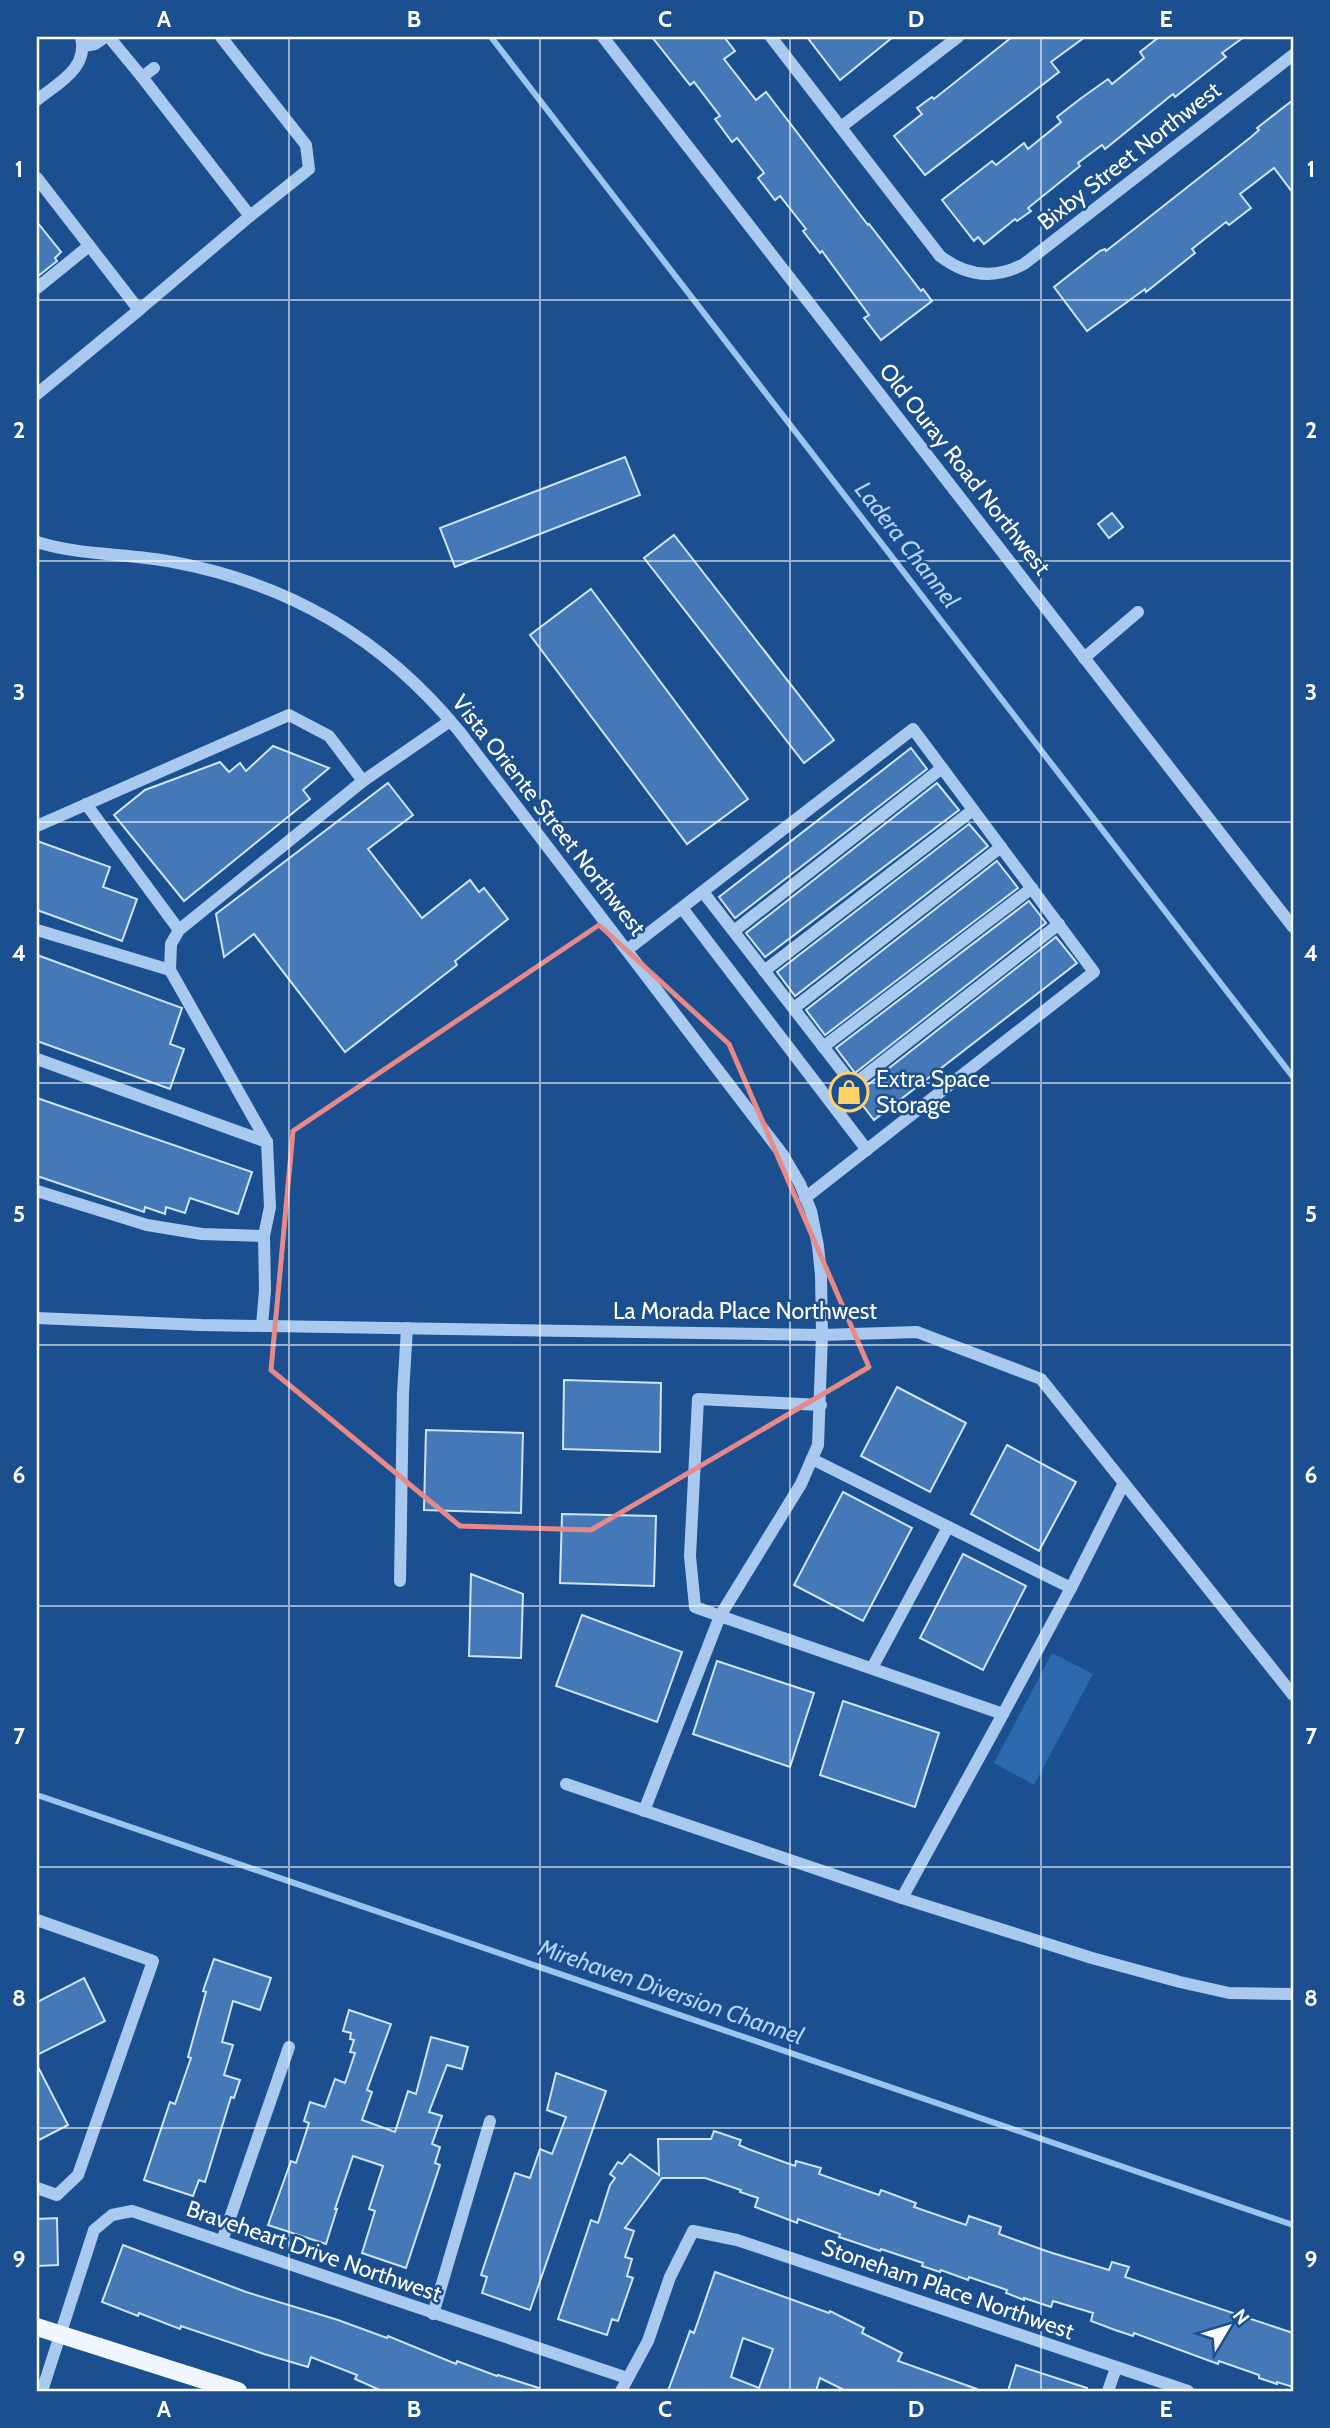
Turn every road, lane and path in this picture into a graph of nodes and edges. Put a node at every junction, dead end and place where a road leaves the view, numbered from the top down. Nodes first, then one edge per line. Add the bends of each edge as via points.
1 (107, 37) edge
2 (221, 37) edge
3 (603, 37) edge
4 (771, 37) edge
5 (958, 37) edge
6 (83, 41) edge
7 (1293, 55) edge
8 (154, 68) dead end
9 (142, 78) junction
10 (37, 100) edge
11 (841, 127) junction
12 (37, 178) edge
13 (250, 216) junction
14 (89, 246) junction
15 (37, 288) edge
16 (139, 310) junction
17 (37, 394) edge
18 (37, 542) edge
19 (1138, 612) dead end
20 (1084, 658) junction
21 (450, 721) junction
22 (942, 768) junction
23 (363, 781) junction
24 (86, 804) junction
25 (973, 810) junction
26 (37, 827) edge
27 (1001, 847) junction
28 (1032, 888) junction
29 (703, 892) junction
30 (682, 908) junction
31 (1059, 924) junction
32 (1293, 926) edge
33 (37, 930) edge
34 (178, 930) junction
35 (734, 931) junction
36 (627, 950) junction
37 (170, 970) junction
38 (764, 971) junction
39 (794, 1009) junction
40 (824, 1046) junction
41 (37, 1059) edge
42 (267, 1142) junction
43 (867, 1150) junction
44 (37, 1191) edge
45 (805, 1198) junction
46 (264, 1236) junction
47 (37, 1318) edge
48 (262, 1326) junction
49 (407, 1328) junction
50 (822, 1335) junction
51 (821, 1405) junction
52 (812, 1459) junction
53 (1124, 1483) junction
54 (948, 1527) junction
55 (400, 1581) dead end
56 (1071, 1588) junction
57 (720, 1616) junction
58 (872, 1668) junction
59 (1293, 1695) edge
60 (1003, 1714) junction
61 (566, 1784) dead end
62 (644, 1811) junction
63 (902, 1898) junction
64 (37, 1920) edge
65 (1293, 1994) edge
66 (289, 2047) dead end
67 (490, 2121) dead end
68 (37, 2188) edge
69 (222, 2241) junction
70 (433, 2314) junction
71 (37, 2327) edge
72 (62, 2334) junction
73 (1116, 2368) junction
74 (627, 2378) junction
75 (43, 2391) edge
76 (238, 2391) edge
77 (621, 2391) edge
78 (1108, 2391) edge
79 (1188, 2391) edge

1 - 6 street via 95,44
1 - 9 street
2 - 13 street via 306,145 309,169
3 - 20 street, Old Ouray Road Northwest
4 - 11 street
5 - 11 street
6 - 10 street via 79,65
7 - 11 street, Bixby Street Northwest via 1011,271 983,275 940,256
8 - 9 street
9 - 13 street
12 - 14 street
13 - 16 street
14 - 15 street
14 - 16 street
16 - 17 street
18 - 21 street, Vista Oriente Street Northwest via 76,552 172,561 221,572 299,602 374,647
19 - 20 street
20 - 32 street, Old Ouray Road Northwest
21 - 23 street
21 - 36 street, Vista Oriente Street Northwest
22 - 25 street
22 - 29 street via 913,729
22 - 35 street
23 - 24 street via 328,736 289,715
23 - 34 street
24 - 26 street
24 - 34 street
25 - 27 street
25 - 38 street
27 - 28 street
27 - 39 street
28 - 31 street
28 - 40 street
29 - 30 street
29 - 35 street
30 - 36 street
30 - 43 street
31 - 40 street via 853,1085
31 - 43 street via 1094,972
33 - 37 street
34 - 37 street via 171,944
35 - 38 street
36 - 45 street, Vista Oriente Street Northwest via 783,1154
37 - 42 street
38 - 39 street
39 - 40 street
41 - 42 street
42 - 46 street via 270,1208
43 - 45 street
44 - 46 street via 147,1225 202,1234
45 - 50 street, Vista Oriente Street Northwest via 818,1245
46 - 48 street
47 - 48 street, La Morada Place Northwest
48 - 49 street, La Morada Place Northwest
49 - 50 street, La Morada Place Northwest
49 - 55 street
50 - 51 street, Vista Oriente Street Northwest
50 - 53 street, La Morada Place Northwest via 917,1332 1041,1379
51 - 52 street, Vista Oriente Street Northwest via 818,1445
51 - 57 street via 698,1399 690,1556 695,1607
52 - 54 street
52 - 57 street, Vista Oriente Street Northwest
53 - 56 street
53 - 59 street, La Morada Place Northwest
54 - 56 street
54 - 58 street
56 - 60 street
57 - 58 street
57 - 62 street, Vista Oriente Street Northwest
58 - 60 street
60 - 63 street
61 - 62 street
62 - 63 street
63 - 65 street via 1180,1983 1229,1993
64 - 68 street via 153,1961 78,2175 57,2195
66 - 69 street
67 - 70 street
69 - 70 street, Braveheart Drive Northwest
69 - 72 street, Braveheart Drive Northwest via 132,2211 111,2215 94,2230
70 - 74 street, Braveheart Drive Northwest
71 - 72 main road
72 - 75 street, Braveheart Drive Northwest
72 - 76 main road
73 - 74 street, Stoneham Place Northwest via 737,2240 693,2231 670,2277 648,2341
73 - 78 street
73 - 79 street, Stoneham Place Northwest
74 - 77 street

